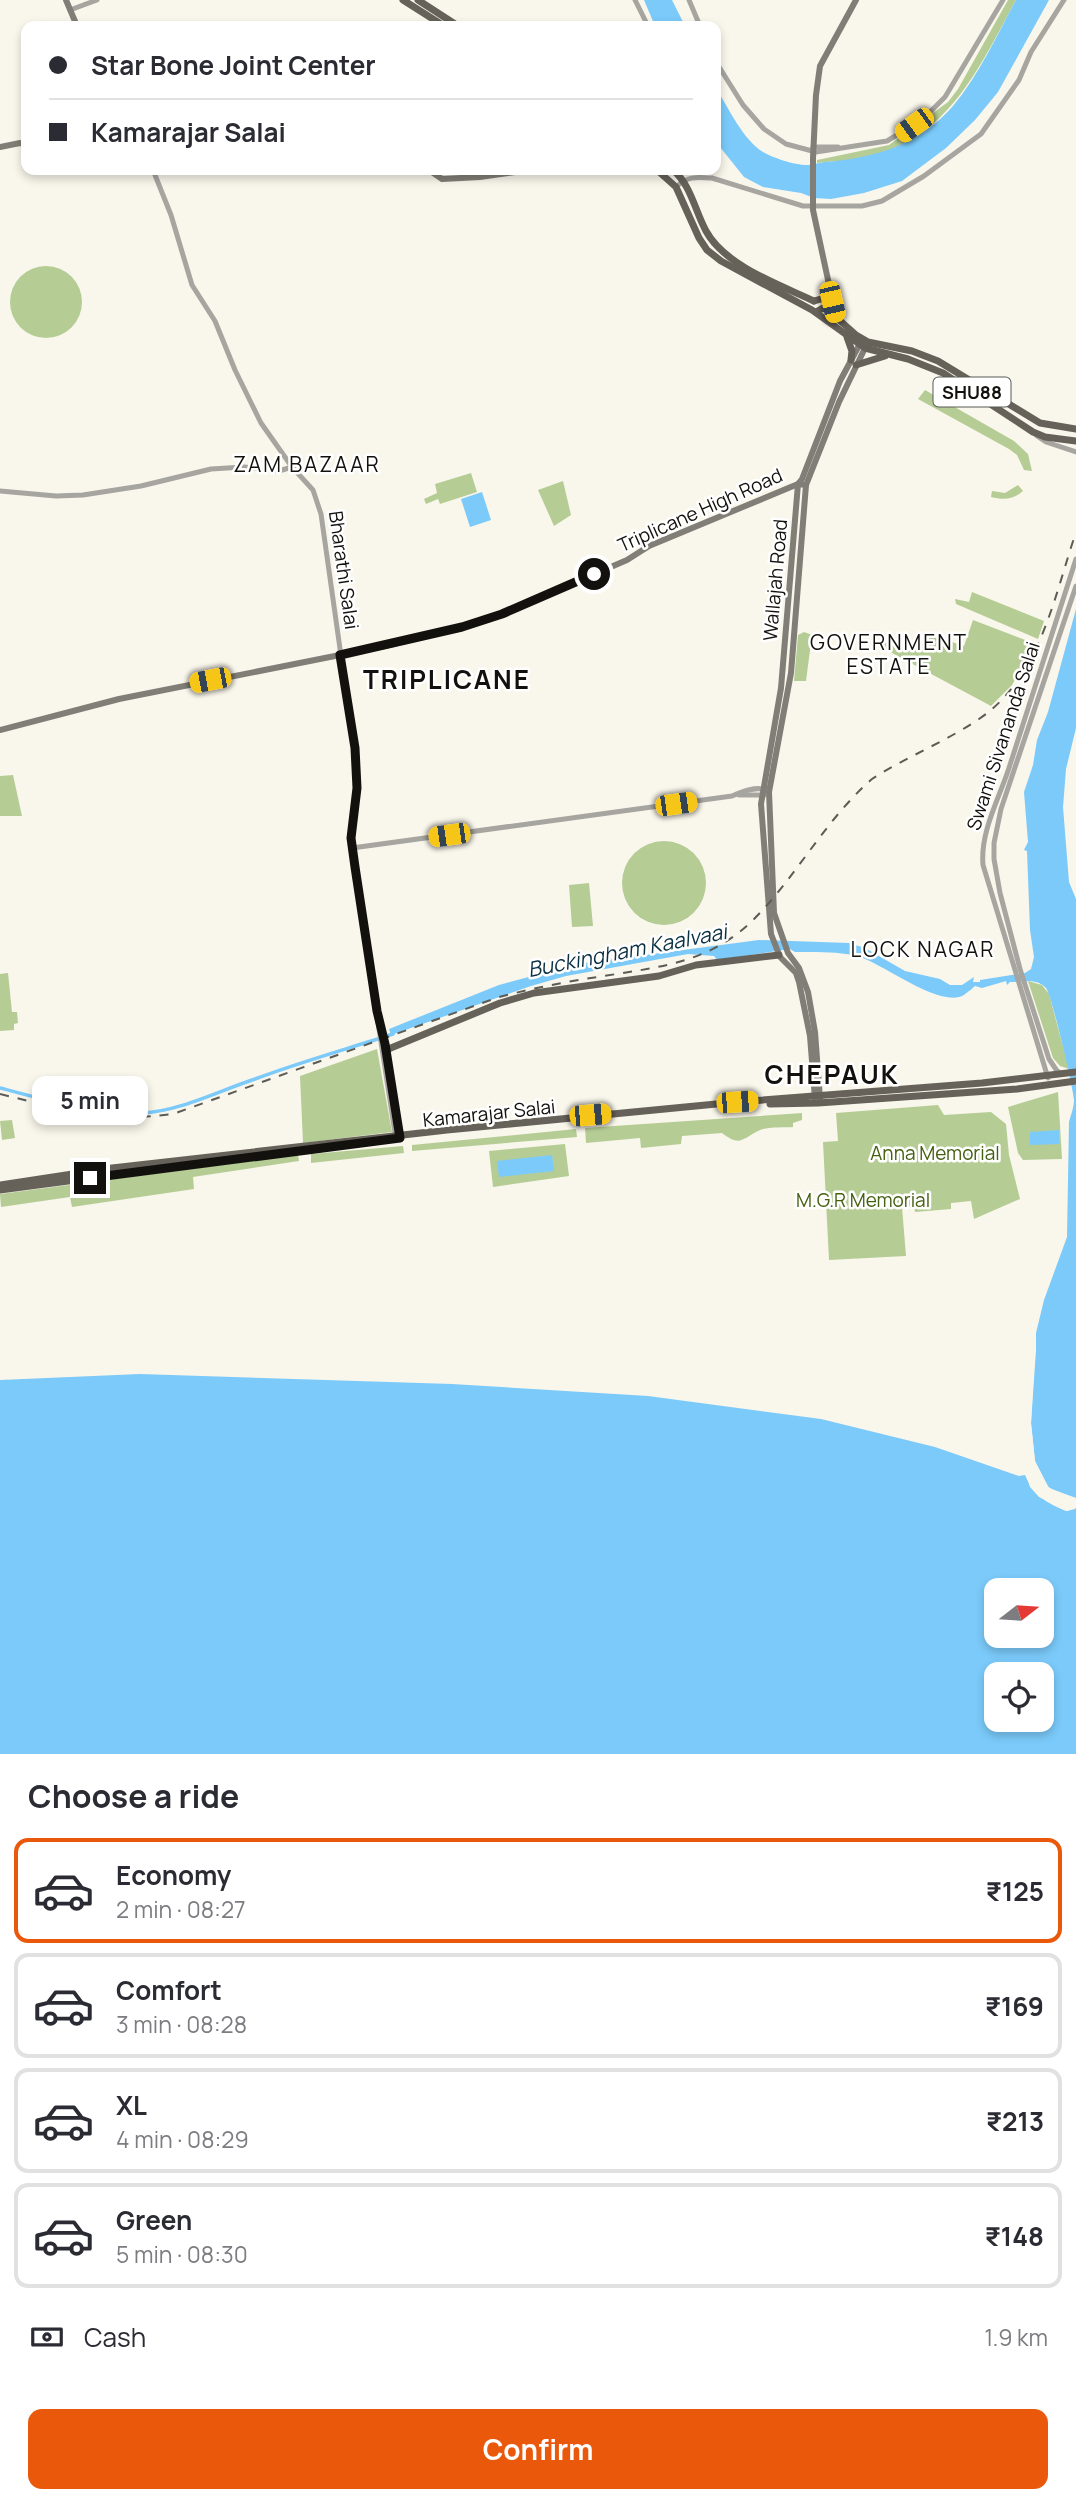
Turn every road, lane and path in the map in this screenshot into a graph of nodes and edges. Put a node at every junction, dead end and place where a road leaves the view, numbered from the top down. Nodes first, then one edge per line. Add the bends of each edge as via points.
1 (66, 0) edge
2 (97, 0) edge
3 (403, 0) edge
4 (418, 0) edge
5 (635, 0) edge
6 (689, 0) edge
7 (853, 0) edge
8 (1003, 0) edge
9 (1064, 0) edge
10 (70, 10) junction
11 (75, 21) edge
12 (436, 21) edge
13 (450, 21) edge
14 (646, 21) edge
15 (698, 21) edge
16 (721, 70) edge
17 (21, 140) edge
18 (21, 145) edge
19 (0, 146) edge
20 (811, 152) junction
21 (155, 175) edge
22 (436, 175) edge
23 (442, 175) edge
24 (473, 175) edge
25 (479, 175) edge
26 (663, 175) edge
27 (678, 175) edge
28 (710, 175) edge
29 (458, 177) junction
30 (712, 178) junction
31 (684, 180) junction
32 (676, 187) junction
33 (813, 207) junction
34 (707, 234) junction
35 (702, 243) junction
36 (714, 243) junction
37 (831, 296) junction
38 (814, 301) junction
39 (814, 311) junction
40 (836, 319) junction
41 (847, 337) junction
42 (864, 343) junction
43 (889, 355) junction
44 (854, 363) junction
45 (1076, 429) edge
46 (1032, 432) junction
47 (1076, 441) edge
48 (1076, 452) edge
49 (292, 467) junction
50 (802, 484) junction
51 (0, 491) edge
52 (1076, 559) edge
53 (1076, 586) edge
54 (340, 655) junction
55 (1029, 715) junction
56 (0, 730) edge
57 (761, 791) junction
58 (769, 792) junction
59 (352, 848) junction
60 (779, 954) junction
61 (1018, 969) junction
62 (1022, 984) junction
63 (384, 1047) junction
64 (1076, 1072) edge
65 (1064, 1076) junction
66 (1049, 1081) junction
67 (1076, 1081) edge
68 (817, 1098) junction
69 (398, 1137) junction
70 (0, 1185) edge
71 (0, 1191) edge

1 - 10 main road
2 - 10 street
3 - 12 main road
4 - 13 main road
5 - 14 street
6 - 15 street
7 - 20 main road via 816,67
8 - 20 street via 945,97 923,119 887,141
9 - 33 street via 1019,80 981,134 882,201
10 - 11 main road
16 - 20 street via 764,130
17 - 19 main road
18 - 19 main road
20 - 33 main road
21 - 49 street, Bharathi Salai via 192,285 215,321 261,423
22 - 29 main road
23 - 29 main road
24 - 29 main road
25 - 29 main road
26 - 32 main road, SHU88
27 - 31 main road
28 - 30 street
30 - 31 street
30 - 33 street
31 - 32 street
31 - 34 main road
32 - 35 main road, SHU88
33 - 37 main road
34 - 35 main road
34 - 36 main road
35 - 36 main road
35 - 39 main road, SHU88 via 731,267
36 - 38 main road via 744,267
37 - 38 main road
37 - 40 main road
38 - 39 main road
39 - 40 main road via 823,308
39 - 41 main road, SHU88
40 - 42 main road, SHU88
41 - 42 main road, SHU88
41 - 44 main road
42 - 43 main road, SHU88
42 - 44 main road, Wallajah Road
42 - 45 main road, SHU88 via 939,361 1040,423
43 - 44 main road
43 - 46 main road, SHU88 via 943,373
44 - 50 main road, Wallajah Road
46 - 47 main road, SHU88
46 - 48 street
49 - 51 street via 279,471 211,469 83,495
49 - 54 street, Bharathi Salai via 313,490 321,514
50 - 54 main road, Triplicane High Road via 649,546 502,614
50 - 57 main road, Wallajah Road via 781,688
50 - 58 main road, Wallajah Road via 791,673
52 - 55 street, Swami Sivananda Salai
53 - 55 street, Swami Sivananda Salai
54 - 56 main road, Triplicane High Road via 187,684
54 - 59 street, Bharathi Salai via 357,788
55 - 61 street, Swami Sivananda Salai via 994,843
55 - 61 street, Swami Sivananda Salai via 994,807 982,855
57 - 58 street
57 - 59 street
57 - 60 main road, Wallajah Road via 766,884
58 - 68 main road, Wallajah Road via 775,913 808,992 815,1032
59 - 63 street, Bharathi Salai
60 - 63 main road via 534,993
60 - 68 main road via 799,982
61 - 62 street, Swami Sivananda Salai
62 - 65 street, Swami Sivananda Salai via 1049,1059
62 - 66 street, Swami Sivananda Salai
63 - 69 street, Bharathi Salai
64 - 65 main road
65 - 66 main road, Kamarajar Salai
65 - 67 main road
66 - 68 main road, Kamarajar Salai via 1017,1089
68 - 69 main road, Kamarajar Salai
69 - 70 main road, Kamarajar Salai via 109,1168
69 - 71 main road, Kamarajar Salai

